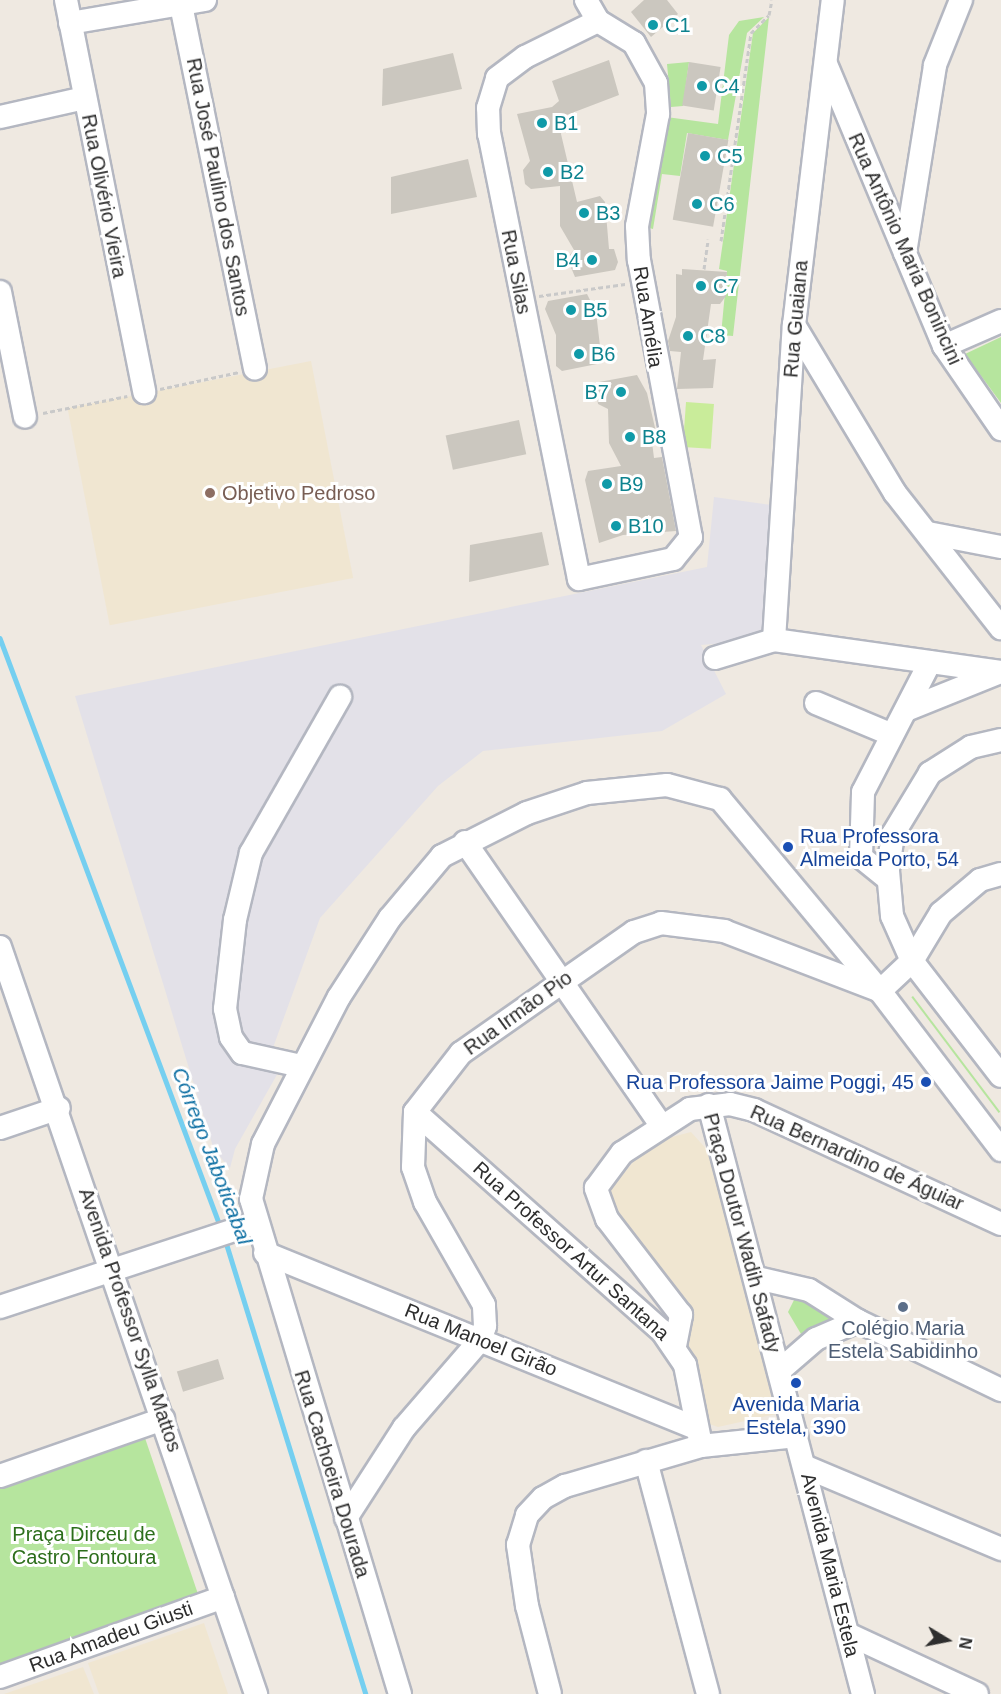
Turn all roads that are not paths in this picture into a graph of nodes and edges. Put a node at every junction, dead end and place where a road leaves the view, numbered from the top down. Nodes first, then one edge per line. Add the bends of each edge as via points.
1 (66, 0) edge
2 (205, 0) edge
3 (586, 0) edge
4 (833, 0) edge
5 (961, 0) edge
6 (181, 5) junction
7 (598, 21) junction
8 (70, 23) junction
9 (825, 61) junction
10 (84, 98) junction
11 (0, 117) edge
12 (905, 253) junction
13 (0, 292) edge
14 (1001, 321) edge
15 (794, 325) junction
16 (944, 346) junction
17 (255, 369) dead end
18 (144, 392) dead end
19 (25, 417) dead end
20 (1001, 429) edge
21 (928, 533) junction
22 (1001, 547) edge
23 (579, 579) joint
24 (1001, 628) edge
25 (774, 640) junction
26 (715, 658) dead end
27 (930, 662) junction
28 (1000, 672) edge
29 (340, 697) dead end
30 (816, 703) dead end
31 (906, 710) junction
32 (890, 734) junction
33 (1001, 740) edge
34 (465, 842) junction
35 (1001, 874) edge
36 (888, 879) junction
37 (1, 952) edge
38 (912, 961) junction
39 (563, 982) junction
40 (879, 991) junction
41 (301, 1066) junction
42 (1001, 1076) edge
43 (709, 1105) junction
44 (59, 1108) junction
45 (415, 1112) junction
46 (660, 1124) junction
47 (0, 1128) edge
48 (1001, 1150) edge
49 (1001, 1224) edge
50 (245, 1226) junction
51 (265, 1253) junction
52 (114, 1269) junction
53 (757, 1278) junction
54 (0, 1307) edge
55 (858, 1321) junction
56 (481, 1339) junction
57 (675, 1346) junction
58 (779, 1371) junction
59 (1001, 1390) edge
60 (164, 1419) junction
61 (796, 1436) junction
62 (699, 1437) junction
63 (645, 1461) junction
64 (806, 1467) junction
65 (0, 1476) edge
66 (346, 1518) junction
67 (1001, 1550) edge
68 (223, 1597) junction
69 (848, 1634) junction
70 (0, 1677) edge
71 (256, 1694) edge
72 (400, 1694) edge
73 (550, 1694) edge
74 (708, 1694) edge
75 (864, 1694) edge
76 (977, 1694) edge

1 - 8 street, Rua Olivério Vieira
2 - 6 street
3 - 7 street, Rua Amélia
4 - 9 street, Rua Guaiana
5 - 12 street via 935,65
6 - 8 street
6 - 17 street, Rua José Paulino dos Santos
7 - 23 street, Rua Silas via 525,57 497,78 488,108 489,134
7 - 23 street, Rua Amélia via 634,43 650,65 657,90 637,226 639,260 691,537 673,559
8 - 10 street, Rua Olivério Vieira
9 - 12 street, Rua Antônio Maria Bonincini
9 - 15 street, Rua Guaiana
10 - 11 street
10 - 18 street, Rua Olivério Vieira
12 - 16 street, Rua Antônio Maria Bonincini
13 - 19 street
14 - 16 street
15 - 21 street via 864,446
15 - 25 street, Rua Guaiana
16 - 20 street, Rua Antônio Maria Bonincini
21 - 22 street
21 - 24 street
25 - 26 street
25 - 27 street
27 - 28 street
27 - 31 street
28 - 31 street
29 - 41 street via 251,853 235,920 225,1009 231,1037 242,1053
30 - 32 street
31 - 32 street
32 - 36 street via 863,792 858,846 868,867
33 - 36 street via 971,747 930,773 893,834
34 - 39 street
34 - 40 street, Rua Cachoeira Dourada via 587,793 635,785 697,789 735,811
34 - 41 street, Rua Cachoeira Dourada via 442,856 390,918
35 - 38 street via 980,880 941,913
36 - 38 street via 892,916
37 - 44 street, Avenida Professor Sylla Mattos
38 - 40 street
38 - 42 street
39 - 40 street, Rua Irmão Pio via 634,932 661,923 724,931
39 - 45 street, Rua Irmão Pio via 461,1053
39 - 46 street
40 - 48 street, Rua Cachoeira Dourada
41 - 50 street, Rua Cachoeira Dourada via 254,1172
43 - 46 street, Praça Doutor Wadih Safady
43 - 49 street, Rua Bernardino de Águiar via 742,1106 767,1115
43 - 53 street, Praça Doutor Wadih Safady
44 - 47 street
44 - 52 street, Avenida Professor Sylla Mattos
45 - 56 street via 413,1167 425,1202 484,1305
45 - 57 street, Rua Professor Artur Santana
46 - 57 street, Praça Doutor Wadih Safady via 609,1164 596,1188 607,1219 681,1315
50 - 51 street, Rua Cachoeira Dourada
50 - 52 street
51 - 56 street, Rua Manoel Girão
51 - 66 street, Rua Cachoeira Dourada
52 - 54 street
52 - 60 street, Avenida Professor Sylla Mattos
53 - 55 street via 809,1290
53 - 58 street, Praça Doutor Wadih Safady
55 - 58 street via 810,1342
55 - 59 street
56 - 62 street, Rua Manoel Girão
56 - 66 street via 404,1428
57 - 62 street, Rua Professor Artur Santana via 685,1365
58 - 61 street, Praça Doutor Wadih Safady
60 - 65 street
60 - 68 street, Avenida Professor Sylla Mattos
61 - 62 street
61 - 64 street, Avenida Maria Estela
62 - 63 street
63 - 73 street via 566,1486 543,1498 524,1522 518,1545 521,1571
63 - 74 street
64 - 67 street
64 - 69 street, Avenida Maria Estela
66 - 72 street, Rua Cachoeira Dourada
68 - 70 street, Rua Amadeu Giusti
68 - 71 street, Avenida Professor Sylla Mattos
69 - 75 street, Avenida Maria Estela
69 - 76 street

